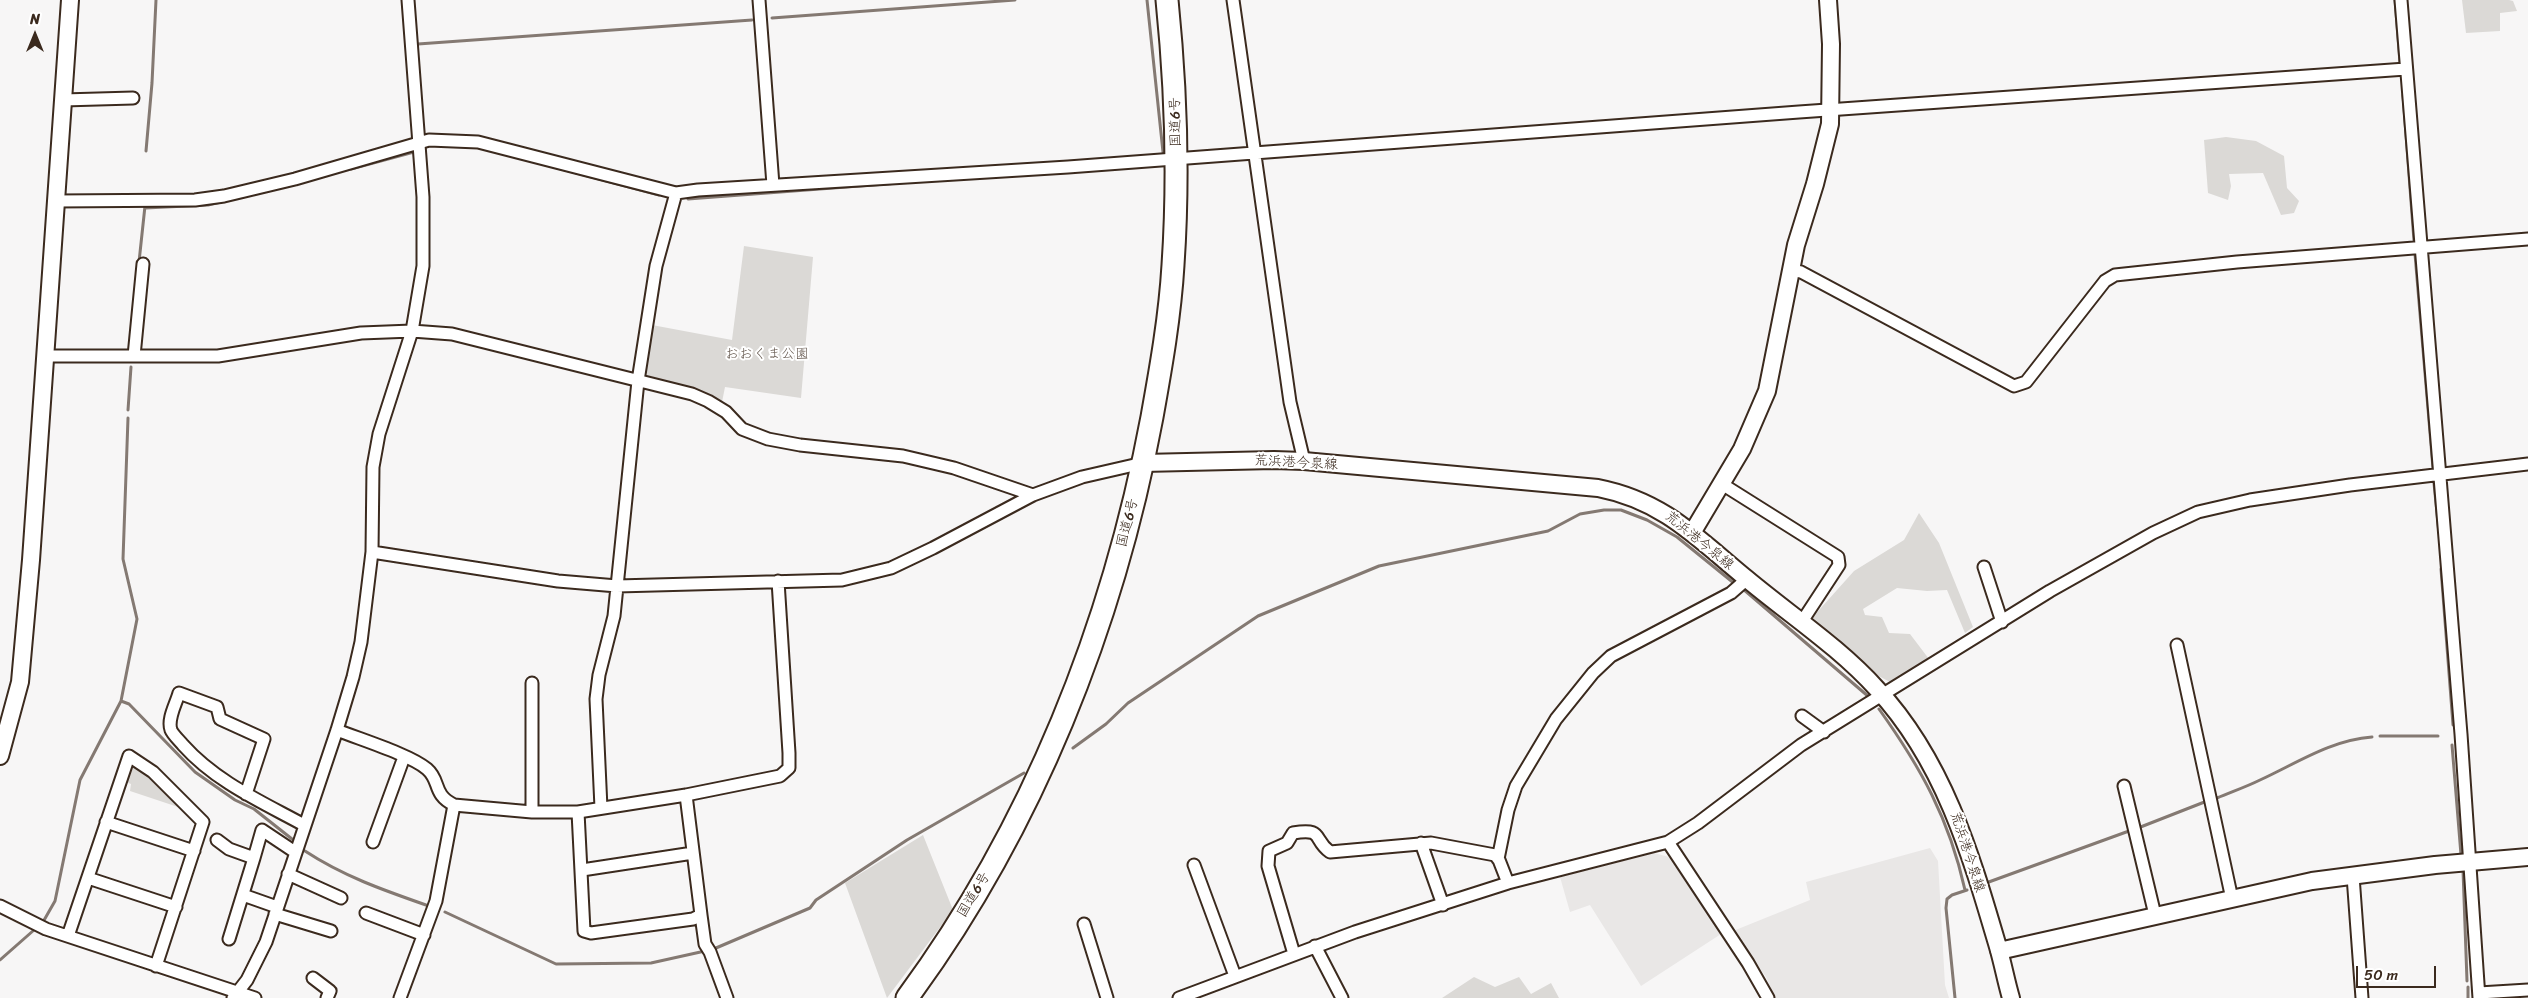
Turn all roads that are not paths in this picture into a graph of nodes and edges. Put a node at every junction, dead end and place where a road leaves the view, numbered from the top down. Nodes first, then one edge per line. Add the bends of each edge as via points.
1 (70, 0) edge
2 (408, 0) edge
3 (759, 0) edge
4 (1167, 0) edge
5 (1233, 0) edge
6 (1828, 0) edge
7 (2401, 0) edge
8 (2406, 69) junction
9 (133, 98) dead end
10 (63, 100) junction
11 (1831, 110) junction
12 (418, 143) junction
13 (1254, 152) junction
14 (1176, 158) junction
15 (773, 185) junction
16 (676, 193) junction
17 (56, 201) junction
18 (2528, 239) edge
19 (2421, 247) junction
20 (143, 264) dead end
21 (1791, 270) junction
22 (412, 331) junction
23 (45, 356) junction
24 (134, 356) junction
25 (638, 381) junction
26 (1304, 462) junction
27 (1143, 463) junction
28 (2528, 464) edge
29 (2439, 474) junction
30 (1722, 484) junction
31 (1033, 495) junction
32 (1692, 533) junction
33 (372, 552) junction
34 (1984, 567) dead end
35 (1747, 579) junction
36 (778, 581) junction
37 (617, 586) junction
38 (2002, 622) junction
39 (1801, 623) junction
40 (2177, 645) dead end
41 (532, 683) dead end
42 (1883, 696) junction
43 (1802, 716) dead end
44 (337, 730) junction
45 (4, 731) edge
46 (1824, 732) junction
47 (0, 755) edge
48 (404, 757) junction
49 (2124, 786) dead end
50 (246, 794) junction
51 (686, 794) junction
52 (454, 806) junction
53 (601, 808) junction
54 (532, 812) junction
55 (578, 812) junction
56 (106, 822) junction
57 (304, 826) junction
58 (217, 840) dead end
59 (373, 842) dead end
60 (1668, 842) junction
61 (1420, 843) junction
62 (194, 851) junction
63 (295, 852) junction
64 (693, 854) junction
65 (2528, 857) edge
66 (254, 858) junction
67 (1498, 859) junction
68 (2470, 862) junction
69 (1194, 865) dead end
70 (582, 870) junction
71 (288, 874) junction
72 (2352, 876) junction
73 (88, 878) junction
74 (1508, 883) junction
75 (243, 895) junction
76 (341, 898) dead end
77 (2232, 899) junction
78 (1443, 905) junction
79 (0, 906) edge
80 (176, 907) junction
81 (276, 910) junction
82 (366, 913) dead end
83 (700, 915) junction
84 (2155, 916) junction
85 (1084, 924) dead end
86 (331, 931) dead end
87 (424, 935) junction
88 (68, 936) junction
89 (229, 939) dead end
90 (1315, 946) junction
91 (1999, 950) junction
92 (1294, 954) junction
93 (156, 966) junction
94 (1235, 976) junction
95 (313, 978) dead end
96 (2528, 990) edge
97 (234, 995) edge
98 (2479, 996) edge
99 (255, 998) edge
100 (327, 998) edge
101 (400, 998) edge
102 (727, 998) edge
103 (907, 998) edge
104 (1107, 998) edge
105 (1179, 998) edge
106 (1342, 998) edge
107 (1768, 998) edge
108 (2012, 998) edge
109 (2362, 998) edge

1 - 10 street
2 - 12 street
3 - 15 street
4 - 14 highway, 国道6号 via 1174,76
5 - 13 street
6 - 11 street
7 - 8 street
8 - 11 street
8 - 19 street
9 - 10 street
10 - 17 street
11 - 13 street
11 - 21 street via 1827,138
12 - 16 street via 444,139 478,142
12 - 17 street via 224,196 195,200
12 - 22 street via 423,197 423,266
13 - 14 street
13 - 26 street via 1290,402
14 - 15 street
14 - 27 highway, 国道6号 via 1169,305
15 - 16 street
16 - 25 street via 656,266
17 - 23 street
18 - 19 street
19 - 21 street via 2115,275 2105,281 2026,382 2014,386 1892,319 1801,272
19 - 29 street
20 - 24 street
21 - 30 street via 1767,391 1746,442
22 - 24 street via 334,337 218,356
22 - 25 street via 452,334
22 - 33 street via 379,434 373,467
23 - 24 street
23 - 45 street via 20,682
25 - 31 street via 708,401 726,412 742,429 768,439 928,461
25 - 37 street
26 - 27 street, 荒浜港今泉線
26 - 32 street, 荒浜港今泉線 via 1598,488 1643,500
27 - 31 street via 1082,477
27 - 103 highway, 国道6号 via 1101,618 1049,756 993,863
28 - 29 street
29 - 38 street via 2250,500 2198,512 2153,533
29 - 68 street
30 - 32 street
30 - 39 street via 1838,557 1839,564
31 - 36 street via 891,568 842,580
32 - 35 street, 荒浜港今泉線
33 - 37 street via 558,581
33 - 44 street via 361,642
34 - 38 street
35 - 39 street, 荒浜港今泉線
35 - 67 street via 1731,593 1611,656 1593,673 1556,719 1516,786
36 - 37 street
36 - 51 street via 789,768 780,776
37 - 53 street via 614,616 596,699
38 - 42 street
39 - 42 street, 荒浜港今泉線 via 1847,660
40 - 77 street
41 - 54 street
42 - 46 street
42 - 91 street, 荒浜港今泉線 via 1917,738 1953,808
43 - 46 street
44 - 48 street
44 - 57 street
45 - 47 street
46 - 60 street via 1794,750
48 - 52 street via 428,770 444,800
48 - 59 street
49 - 84 street
50 - 50 street via 196,760 171,731 170,721 179,693 217,706 220,719 264,739
50 - 57 street
51 - 53 street
51 - 64 street
52 - 54 street
52 - 87 street via 436,901
53 - 55 street
54 - 55 street
55 - 70 street
56 - 62 street
56 - 62 street via 129,756 153,772 203,822
56 - 73 street
57 - 63 street
58 - 66 street via 229,849
60 - 74 street
60 - 107 street
61 - 67 street via 1476,851 1495,855
61 - 78 street
61 - 92 street via 1330,852 1320,837 1309,831 1293,834 1287,843 1269,851 1268,866
62 - 80 street
63 - 66 street via 262,830
63 - 71 street
64 - 70 street
64 - 83 street
65 - 68 street
66 - 75 street
67 - 74 street
68 - 72 street
68 - 98 street
69 - 94 street
70 - 83 street via 584,931 591,933 693,919
71 - 76 street
71 - 81 street
72 - 77 street via 2312,881
72 - 109 street
73 - 80 street
73 - 88 street
74 - 78 street
75 - 81 street
75 - 89 street
77 - 84 street
78 - 90 street
79 - 88 street
80 - 93 street
81 - 86 street
81 - 97 street via 266,942 247,980
82 - 87 street
83 - 102 street via 705,944
84 - 91 street
85 - 104 street
87 - 101 street
88 - 93 street
90 - 92 street
90 - 106 street
91 - 108 street, 荒浜港今泉線
92 - 94 street
93 - 97 street
94 - 105 street
95 - 100 street via 330,991
96 - 98 street
97 - 99 street

